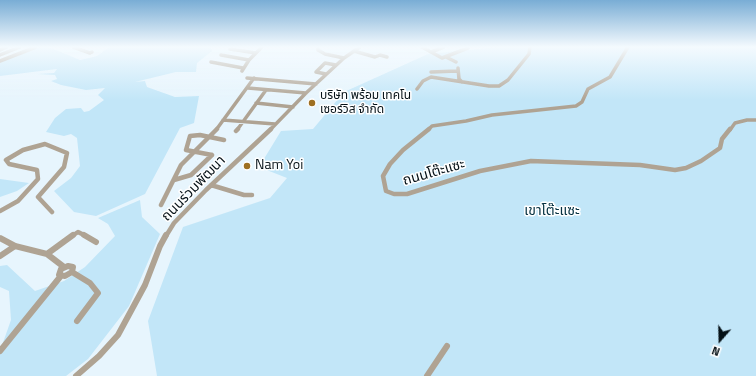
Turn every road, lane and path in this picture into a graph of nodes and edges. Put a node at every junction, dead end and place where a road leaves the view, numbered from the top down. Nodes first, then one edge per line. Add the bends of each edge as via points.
1 (221, 65) edge
2 (246, 65) edge
3 (323, 65) edge
4 (336, 65) edge
5 (520, 65) edge
6 (617, 65) edge
7 (431, 72) dead end
8 (326, 74) junction
9 (247, 78) dead end
10 (254, 78) junction
11 (462, 82) junction
12 (316, 84) junction
13 (248, 88) junction
14 (417, 89) dead end
15 (266, 90) junction
16 (306, 93) junction
17 (256, 104) junction
18 (293, 107) junction
19 (223, 120) junction
20 (756, 120) edge
21 (244, 122) junction
22 (275, 124) junction
23 (236, 131) dead end
24 (209, 137) junction
25 (224, 140) dead end
26 (195, 151) junction
27 (174, 180) junction
28 (211, 185) junction
29 (252, 195) dead end
30 (161, 205) dead end
31 (0, 211) edge
32 (52, 212) dead end
33 (0, 238) edge
34 (96, 242) dead end
35 (15, 246) junction
36 (47, 254) junction
37 (0, 256) edge
38 (64, 267) junction
39 (72, 272) junction
40 (60, 276) junction
41 (77, 321) dead end
42 (447, 346) dead end
43 (0, 351) edge
44 (76, 376) edge
45 (427, 376) edge

1 - 2 street via 242,70
3 - 8 street via 316,72
4 - 8 street, ถนนร่วมพัฒนา
5 - 11 street via 508,80 499,86
6 - 20 street, ถนนโต๊ะแซะ via 610,77 588,89 582,102 570,108 492,115 432,126 390,164 383,176 386,191 400,195 480,171 531,161 640,165 675,170 686,168 720,148 722,139 735,123
7 - 11 street via 458,69 458,80
8 - 12 street, ถนนร่วมพัฒนา
9 - 10 street
10 - 12 street
10 - 13 street
11 - 14 street via 431,77 423,81
12 - 16 street, ถนนร่วมพัฒนา
13 - 15 street
13 - 19 street
15 - 16 street
15 - 17 street
16 - 18 street, ถนนร่วมพัฒนา
17 - 18 street
17 - 21 street
18 - 22 street, ถนนร่วมพัฒนา
19 - 21 street
19 - 24 street
21 - 22 street
21 - 23 street
22 - 28 street, ถนนร่วมพัฒนา
24 - 25 street
24 - 26 street
24 - 26 street via 190,136 186,150
26 - 27 street via 180,165
26 - 27 street via 212,155 191,176
27 - 30 street
28 - 29 street
28 - 44 street, ถนนร่วมพัฒนา via 174,223 160,246 145,285 118,335
31 - 32 street via 18,201 38,179 37,170 9,164 6,160 23,150 45,144 66,153 64,167 38,197
33 - 35 street
34 - 36 street via 78,232
35 - 36 street
35 - 37 street
36 - 38 street
38 - 39 street via 72,266
38 - 40 street via 59,272
39 - 40 street via 67,276
39 - 41 street via 90,283 98,293
40 - 43 street
42 - 45 street

